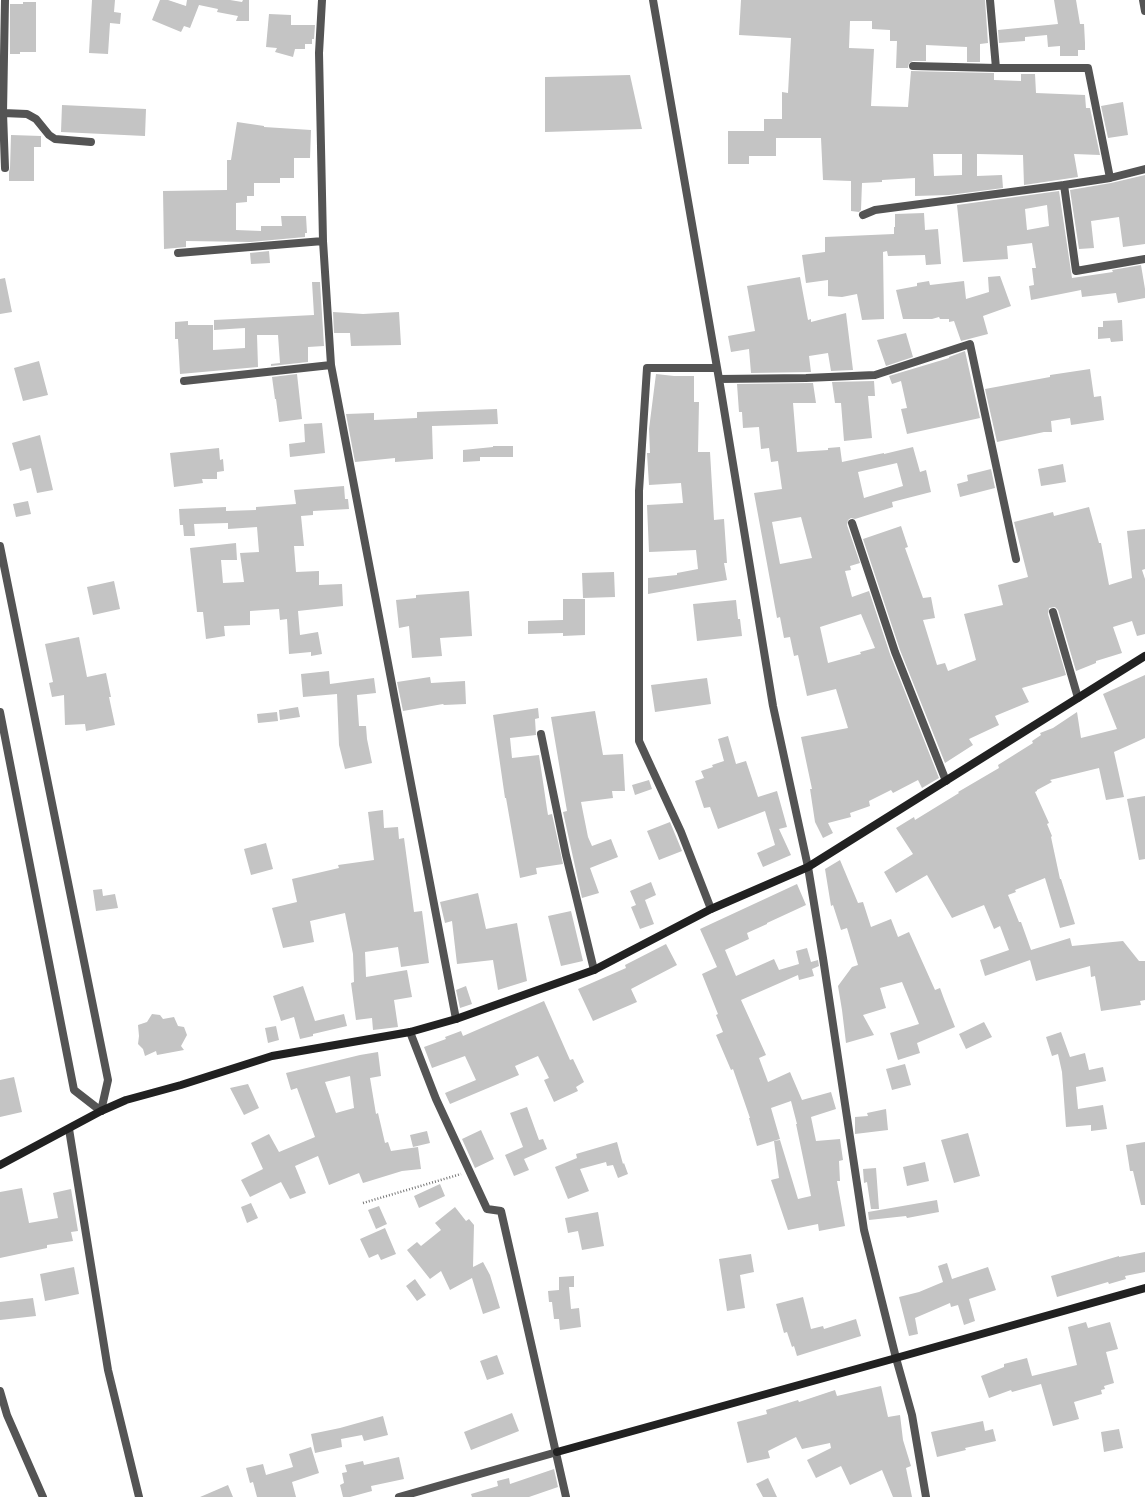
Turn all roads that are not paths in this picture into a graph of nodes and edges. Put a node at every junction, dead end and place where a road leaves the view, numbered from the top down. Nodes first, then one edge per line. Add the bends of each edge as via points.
1 (5, 0) edge
2 (322, 0) edge
3 (652, 0) edge
4 (990, 0) edge
5 (1143, 0) edge
6 (1145, 11) edge
7 (913, 66) dead end
8 (996, 68) junction
9 (3, 113) junction
10 (91, 142) dead end
11 (5, 168) dead end
12 (1145, 169) edge
13 (1110, 178) junction
14 (1064, 185) junction
15 (862, 214) dead end
16 (323, 241) junction
17 (178, 253) dead end
18 (1145, 259) edge
19 (331, 365) junction
20 (717, 368) junction
21 (719, 379) junction
22 (184, 381) dead end
23 (852, 522) dead end
24 (0, 546) edge
25 (1016, 559) dead end
26 (1053, 612) dead end
27 (1145, 656) edge
28 (1078, 698) junction
29 (0, 712) edge
30 (541, 734) dead end
31 (946, 781) junction
32 (808, 867) junction
33 (711, 909) junction
34 (594, 970) junction
35 (456, 1019) junction
36 (410, 1032) junction
37 (101, 1111) junction
38 (69, 1129) junction
39 (0, 1165) edge
40 (1145, 1288) edge
41 (896, 1358) junction
42 (0, 1391) edge
43 (557, 1452) junction
44 (43, 1497) edge
45 (139, 1497) edge
46 (399, 1497) edge
47 (566, 1497) edge
48 (926, 1497) edge

1 - 9 street
2 - 16 street via 319,53
3 - 20 street
4 - 8 street
5 - 6 street
7 - 8 street
8 - 13 street via 1088,68
9 - 10 street via 27,114 36,118 55,139
9 - 11 street
12 - 13 street
13 - 14 street
14 - 15 street via 875,210
14 - 18 street via 1076,271
16 - 17 street
16 - 19 street
19 - 22 street
19 - 35 street
20 - 21 street
20 - 33 street via 647,368 639,491 639,741 681,832
21 - 25 street via 875,375 970,344
21 - 32 street via 773,706
23 - 31 street via 895,652
24 - 37 street via 108,1080
26 - 28 street
27 - 28 street
28 - 31 street
29 - 37 street via 74,1090
30 - 34 street via 566,855
31 - 32 street
32 - 33 street
32 - 41 street via 864,1230
33 - 34 street
34 - 35 street
35 - 36 street
36 - 37 street via 272,1056 126,1100
36 - 43 street via 436,1099 487,1209 501,1211
37 - 38 street
38 - 39 street
38 - 45 street via 108,1370
40 - 41 street
41 - 43 street
41 - 48 street via 912,1415
42 - 44 street via 6,1415
43 - 46 street
43 - 47 street

